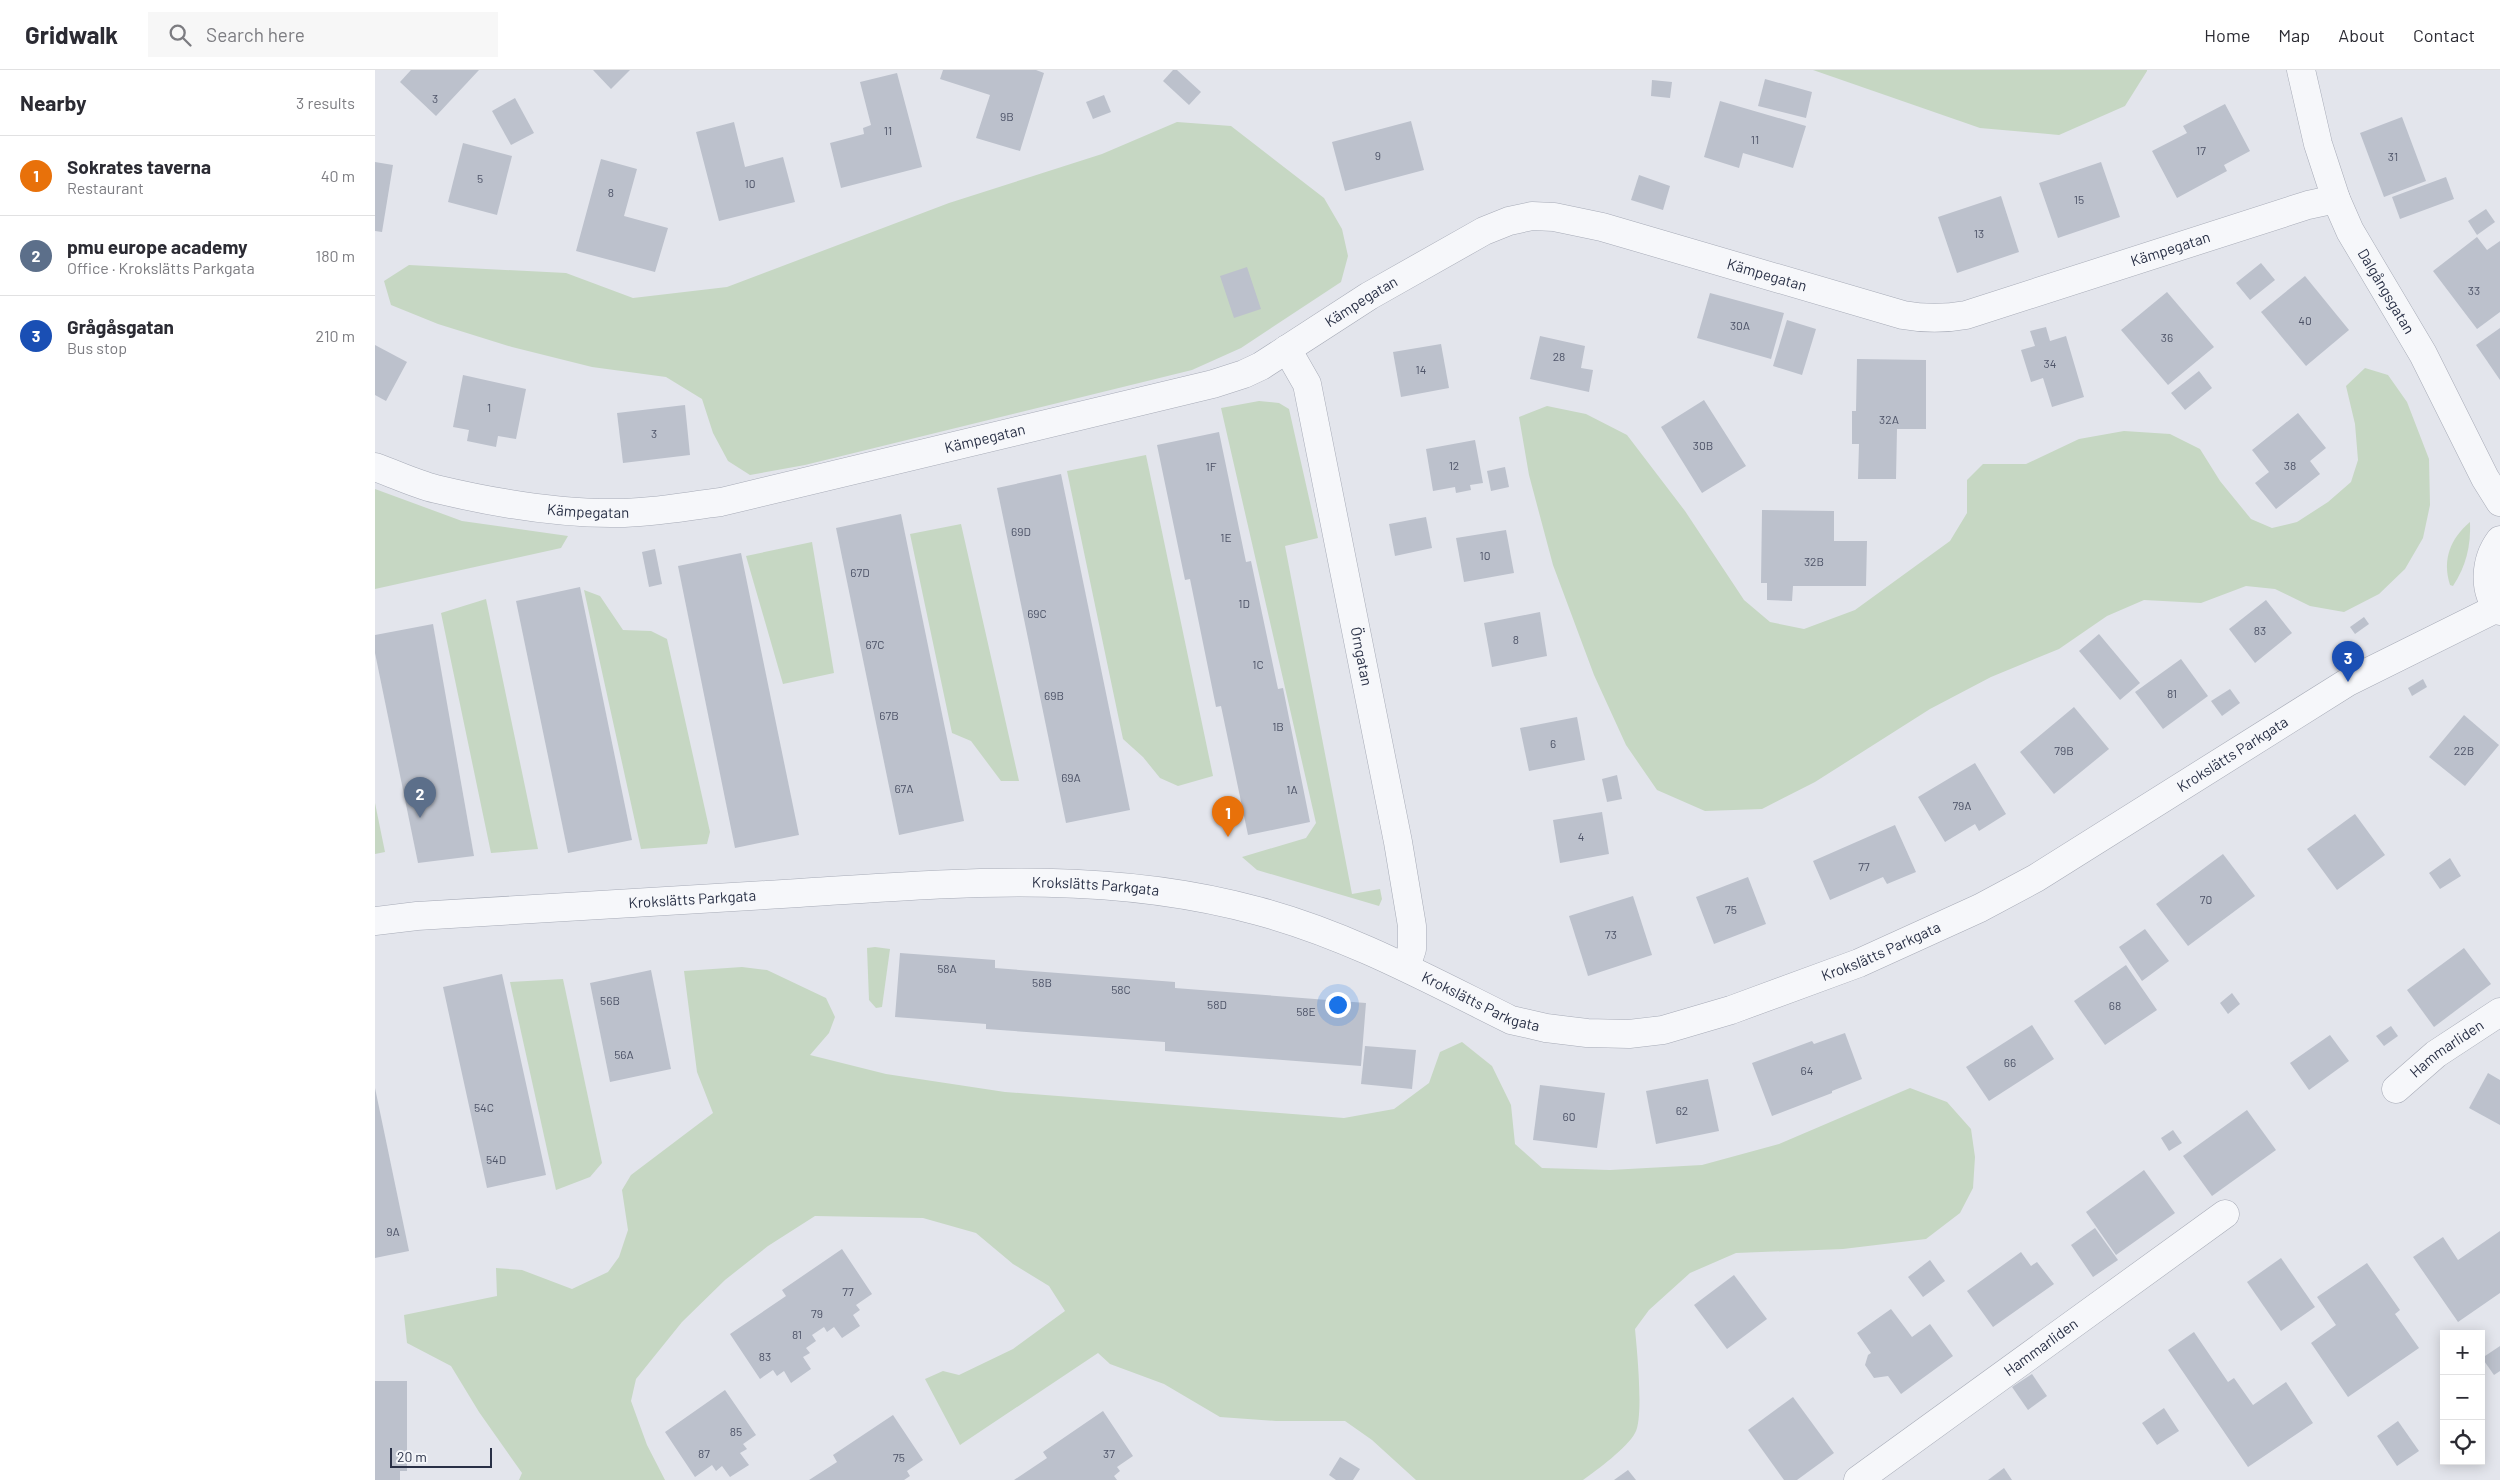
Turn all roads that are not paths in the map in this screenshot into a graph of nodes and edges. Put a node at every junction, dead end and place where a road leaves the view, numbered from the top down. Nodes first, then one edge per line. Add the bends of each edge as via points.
1 (2301, 70) edge
2 (2335, 198) junction
3 (1287, 349) junction
4 (375, 467) edge
5 (2500, 502) edge
6 (2500, 540) edge
7 (2499, 609) edge
8 (375, 921) edge
9 (1406, 968) junction
10 (2500, 1012) edge
11 (2396, 1089) dead end
12 (2225, 1214) dead end
13 (1858, 1480) edge

1 - 2 street, Dalgångsgatan via 2318,144
2 - 3 street, Kämpegatan via 1966,315 1938,319 1923,319 1885,310 1602,227 1532,216 1509,221 1460,244 1369,296
2 - 5 street, Dalgångsgatan via 2350,231 2423,354
3 - 4 street, Kämpegatan via 1244,374 1213,384 721,502 654,511 566,510 505,502 435,488
3 - 9 street, Örngatan via 1307,384 1396,833 1412,926 1412,950
6 - 7 street via 2489,562 2487,578 2490,594
7 - 9 street, Krokslätts Parkgata via 2348,682 2036,878 1980,908 1859,963 1709,1018 1663,1030 1629,1034 1545,1028 1511,1020
8 - 9 street, Krokslätts Parkgata via 960,882 1088,883 1140,888 1257,910 1323,931
10 - 11 street, Hammarliden via 2437,1054
12 - 13 street, Hammarliden

